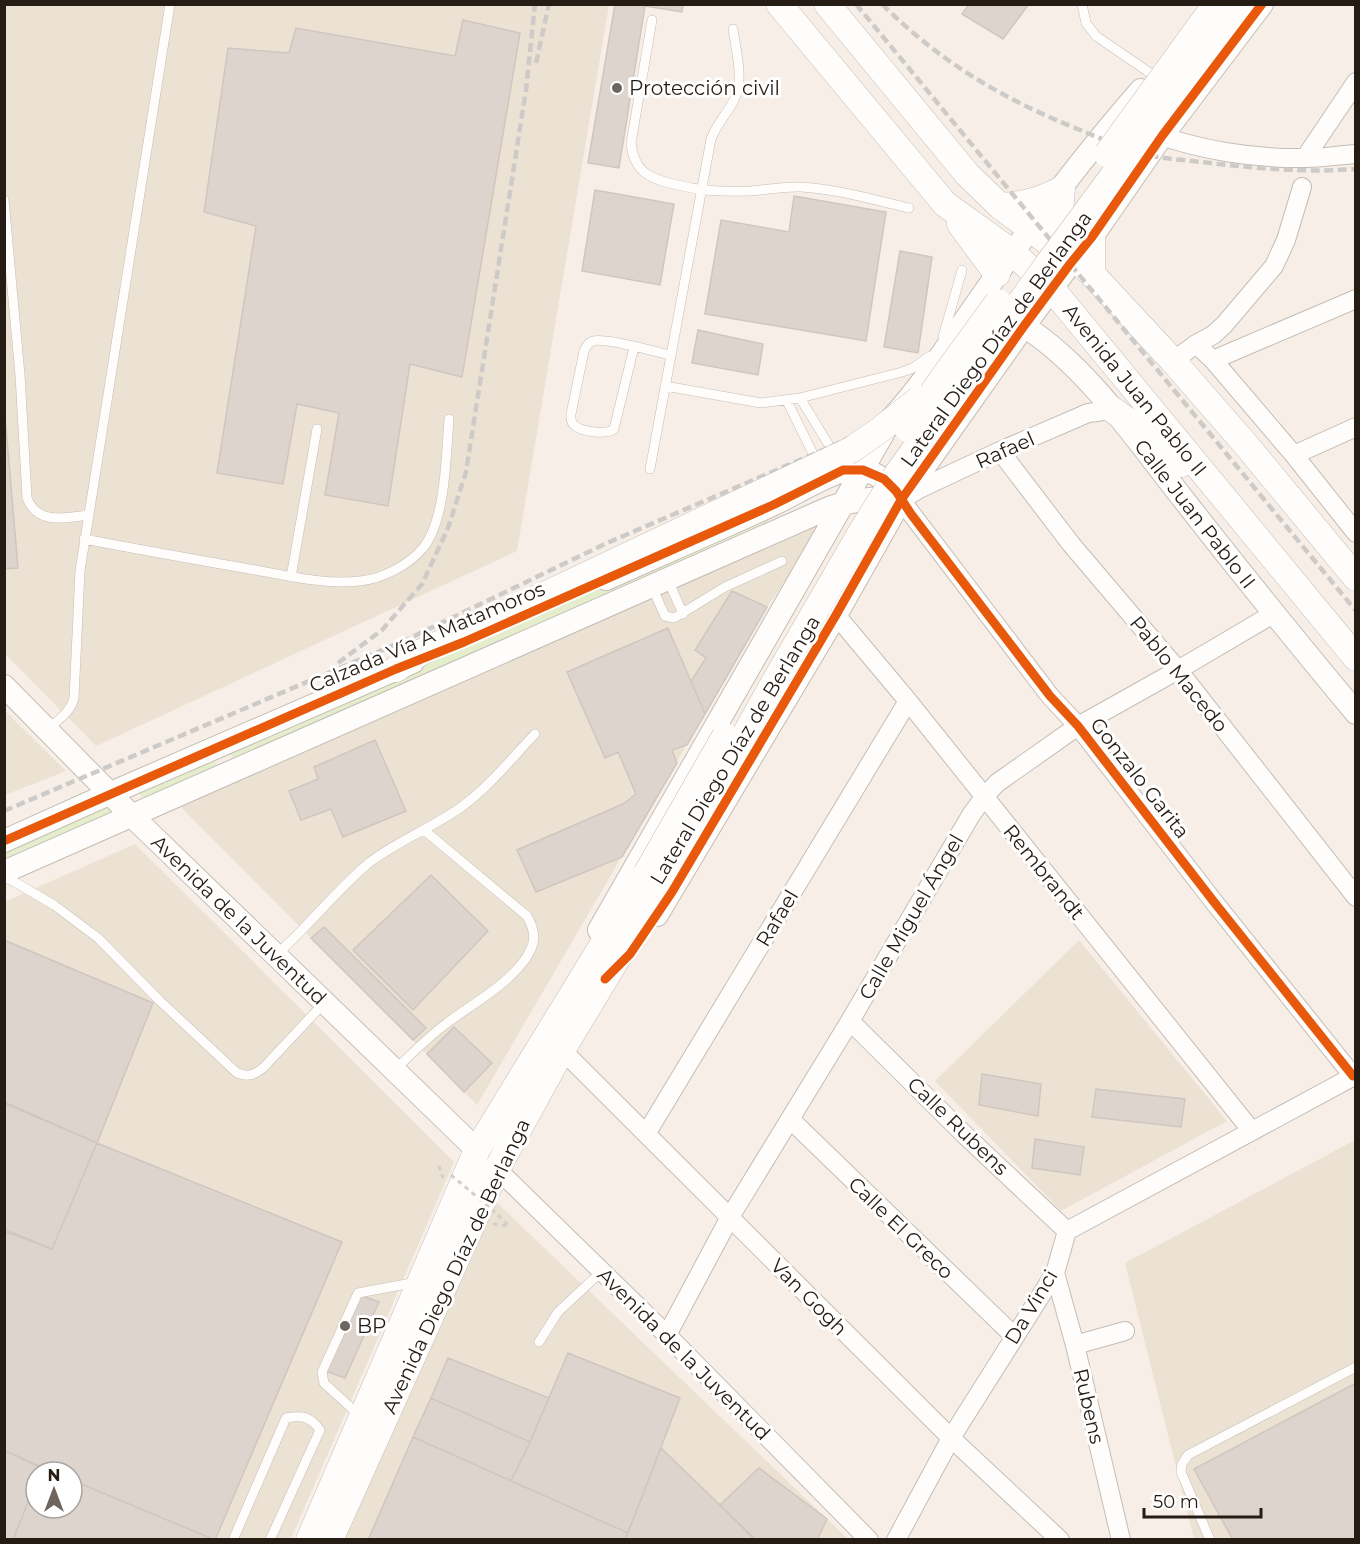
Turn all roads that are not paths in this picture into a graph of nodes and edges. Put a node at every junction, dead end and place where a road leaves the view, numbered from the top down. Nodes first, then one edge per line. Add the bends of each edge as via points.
1 (170, 4) edge
2 (779, 4) edge
3 (827, 4) edge
4 (1082, 4) edge
5 (1204, 4) edge
6 (1216, 4) edge
7 (1240, 4) edge
8 (1262, 4) edge
9 (652, 20) dead end
10 (734, 29) dead end
11 (1149, 80) junction
12 (1356, 82) edge
13 (1188, 104) junction
14 (1116, 119) junction
15 (1162, 136) junction
16 (1356, 154) edge
17 (1305, 158) junction
18 (1302, 187) dead end
19 (1062, 189) junction
20 (702, 191) junction
21 (4, 200) edge
22 (945, 204) junction
23 (1000, 206) junction
24 (909, 208) dead end
25 (1031, 228) junction
26 (1092, 237) joint
27 (1013, 253) junction
28 (1075, 260) junction
29 (962, 270) dead end
30 (997, 274) junction
31 (1052, 289) junction
32 (982, 295) junction
33 (1356, 299) edge
34 (1016, 302) dead end
35 (1016, 320) junction
36 (1196, 344) junction
37 (634, 347) junction
38 (943, 352) junction
39 (670, 355) junction
40 (1213, 360) junction
41 (1173, 361) junction
42 (977, 376) junction
43 (942, 379) junction
44 (664, 386) junction
45 (801, 398) junction
46 (787, 401) junction
47 (939, 410) dead end
48 (1113, 410) junction
49 (892, 418) junction
50 (449, 419) dead end
51 (1356, 427) edge
52 (317, 429) dead end
53 (942, 443) junction
54 (1000, 451) junction
55 (1294, 455) junction
56 (816, 460) junction
57 (847, 464) junction
58 (650, 469) dead end
59 (1213, 485) junction
60 (891, 499) junction
61 (843, 504) junction
62 (773, 505) junction
63 (88, 515) junction
64 (784, 528) junction
65 (1356, 532) edge
66 (84, 538) junction
67 (820, 543) junction
68 (782, 561) dead end
69 (841, 561) dead end
70 (864, 563) junction
71 (291, 577) junction
72 (1356, 578) edge
73 (660, 584) junction
74 (683, 614) junction
75 (1273, 614) junction
76 (836, 615) junction
77 (1356, 658) edge
78 (396, 669) junction
79 (1178, 670) junction
80 (4, 686) edge
81 (908, 701) junction
82 (1356, 712) edge
83 (1078, 726) junction
84 (48, 729) junction
85 (535, 734) dead end
86 (217, 747) junction
87 (233, 773) junction
88 (111, 793) junction
89 (984, 797) junction
90 (132, 816) junction
91 (424, 830) junction
92 (4, 841) edge
93 (4, 872) edge
94 (4, 878) edge
95 (654, 880) junction
96 (1356, 897) edge
97 (276, 955) junction
98 (597, 972) junction
99 (325, 1002) junction
100 (850, 1021) junction
101 (562, 1050) junction
102 (394, 1070) junction
103 (1354, 1075) edge
104 (790, 1119) junction
105 (1251, 1130) junction
106 (646, 1134) junction
107 (477, 1150) junction
108 (497, 1169) junction
109 (730, 1217) junction
110 (1067, 1231) junction
111 (601, 1272) junction
112 (1055, 1273) junction
113 (420, 1282) junction
114 (1125, 1331) dead end
115 (667, 1335) junction
116 (1014, 1336) junction
117 (539, 1342) dead end
118 (1075, 1345) junction
119 (1356, 1367) edge
120 (362, 1418) junction
121 (951, 1438) junction
122 (233, 1539) edge
123 (270, 1539) edge
124 (309, 1539) edge
125 (330, 1539) edge
126 (869, 1539) edge
127 (896, 1539) edge
128 (1060, 1539) edge
129 (1120, 1539) edge
130 (1210, 1539) edge

1 - 63 lane
2 - 22 main road, Avenida Juan Pablo II
3 - 23 main road, Avenida Juan Pablo II via 967,174
4 - 11 lane via 1086,23 1096,36
5 - 11 street, Lateral Diego Díaz de Berlanga
6 - 43 main road, Avenida Diego Díaz de Berlanga, bridge
7 - 95 main road, Avenida Diego Díaz de Berlanga, bridge via 897,474
8 - 13 street, Lateral Diego Díaz de Berlanga
9 - 20 lane via 632,156 640,169 657,180
10 - 20 lane via 739,88 711,139
11 - 13 street via 1143,100 1146,113 1153,118 1164,119
11 - 14 street, Lateral Diego Díaz de Berlanga
12 - 17 street
13 - 15 street, Lateral Diego Díaz de Berlanga
14 - 15 street
14 - 19 street, Lateral Diego Díaz de Berlanga
15 - 17 street via 1220,150
15 - 26 street, Lateral Diego Díaz de Berlanga
16 - 17 street
18 - 36 street via 1274,266 1224,325
19 - 23 main road via 1033,202
19 - 25 street, Lateral Diego Díaz de Berlanga
19 - 28 main road
20 - 24 lane via 801,187
20 - 39 lane
21 - 63 lane via 27,498 35,512 46,517
22 - 27 main road, Avenida Juan Pablo II
22 - 30 main road
23 - 25 main road, Avenida Juan Pablo II
25 - 27 street, Lateral Diego Díaz de Berlanga
25 - 28 main road, Avenida Juan Pablo II
26 - 28 main road
27 - 30 street, Lateral Diego Díaz de Berlanga
27 - 31 main road, Avenida Juan Pablo II
28 - 31 main road
28 - 41 main road, Avenida Juan Pablo II
29 - 45 lane via 940,344 924,362 902,372
30 - 32 street, Lateral Diego Díaz de Berlanga
31 - 35 street, Lateral Diego Díaz de Berlanga
31 - 59 main road, Avenida Juan Pablo II
32 - 35 lane
32 - 38 street, Lateral Diego Díaz de Berlanga
33 - 40 street
34 - 35 lane
35 - 42 street, Lateral Diego Díaz de Berlanga
35 - 48 street, Calle Juan Pablo II via 1051,343
36 - 40 street
36 - 41 street
37 - 37 lane via 598,340 586,345 571,414 577,427 604,434 614,429
37 - 39 lane
38 - 42 lane
38 - 49 street, Lateral Diego Díaz de Berlanga
39 - 44 lane
40 - 55 street
41 - 72 main road, Avenida Juan Pablo II
42 - 47 lane
42 - 53 street, Lateral Diego Díaz de Berlanga
43 - 78 main road, bridge via 851,450 427,649
43 - 95 main road, Avenida Diego Díaz de Berlanga, bridge via 843,529
44 - 46 lane via 746,402
44 - 58 lane
45 - 46 lane
45 - 57 lane
46 - 56 lane
48 - 54 street, Rafael via 1088,413
48 - 59 main road via 1191,473
48 - 75 street, Calle Juan Pablo II
49 - 53 street
49 - 57 street, Lateral Diego Díaz de Berlanga
50 - 71 lane via 436,523 424,547 386,574 360,581
51 - 55 street
52 - 71 lane
53 - 60 street, Lateral Diego Díaz de Berlanga
54 - 60 street, Rafael
54 - 79 street, Pablo Macedo via 1071,544
55 - 65 street
56 - 57 lane
56 - 62 lane via 792,472
57 - 60 street via 884,479 896,491
57 - 61 street, Lateral Diego Díaz de Berlanga
57 - 62 street, Calzada Vía A Matamoros
59 - 77 main road, Avenida Juan Pablo II
60 - 61 street
60 - 70 street, Lateral Diego Díaz de Berlanga
60 - 83 street, Gonzalo Garita
61 - 64 street
61 - 67 street, Lateral Diego Díaz de Berlanga
62 - 64 lane
62 - 78 street, Calzada Vía A Matamoros
63 - 66 lane
64 - 73 street
66 - 71 lane
66 - 84 lane via 74,698 67,712
67 - 70 street via 836,540 851,544
67 - 98 street, Lateral Diego Díaz de Berlanga via 604,920 598,933
68 - 74 lane via 725,587
69 - 76 lane via 823,593
70 - 76 street, Lateral Diego Díaz de Berlanga
73 - 74 lane
73 - 74 lane via 665,616 671,619
73 - 87 street
75 - 79 street, Calle Miguel Ángel
75 - 82 street, Calle Juan Pablo II
76 - 81 street, Rembrandt
76 - 98 street, Lateral Diego Díaz de Berlanga via 672,892 630,954
78 - 86 street, Calzada Vía A Matamoros
79 - 83 street, Calle Miguel Ángel
79 - 96 street, Pablo Macedo
80 - 84 street, Avenida de la Juventud
81 - 89 street, Rembrandt
81 - 106 street, Rafael
83 - 89 street, Calle Miguel Ángel via 1010,773
83 - 103 street, Gonzalo Garita
84 - 88 street, Avenida de la Juventud
85 - 91 lane via 475,797
86 - 87 street via 218,760
86 - 88 street, Calzada Vía A Matamoros
87 - 90 street
88 - 90 street, Avenida de la Juventud
88 - 92 street, Calzada Vía A Matamoros
89 - 100 street, Calle Miguel Ángel
89 - 105 street, Rembrandt
90 - 93 street
90 - 97 street, Avenida de la Juventud
91 - 97 lane via 392,847 351,879
91 - 102 lane via 527,915 534,940 522,964
94 - 99 lane via 54,905 98,938 241,1075 255,1074 263,1068
95 - 98 main road, Avenida Diego Díaz de Berlanga
97 - 99 street, Avenida de la Juventud
98 - 101 main road, Avenida Diego Díaz de Berlanga
98 - 107 main road, Avenida Diego Díaz de Berlanga
99 - 102 street, Avenida de la Juventud
100 - 104 street, Calle Miguel Ángel
100 - 110 street, Calle Rubens
101 - 106 street, Van Gogh
101 - 108 main road, Avenida Diego Díaz de Berlanga
102 - 107 street, Avenida de la Juventud
103 - 105 street
104 - 109 street, Calle Miguel Ángel
104 - 116 street, Calle El Greco
105 - 110 street
106 - 109 street, Van Gogh
107 - 113 main road, Avenida Diego Díaz de Berlanga
108 - 111 street, Avenida de la Juventud
108 - 125 main road, Avenida Diego Díaz de Berlanga
109 - 115 street, Calle Miguel Ángel
109 - 121 street, Van Gogh
110 - 112 street, Da Vinci
111 - 115 street, Avenida de la Juventud
111 - 117 lane via 558,1312
112 - 116 street, Da Vinci
112 - 118 street, Rubens
113 - 120 main road, Avenida Diego Díaz de Berlanga
113 - 120 lane via 358,1293 322,1372 324,1383
114 - 118 street
115 - 126 street, Avenida de la Juventud
116 - 121 street, Da Vinci
118 - 129 street, Rubens
119 - 130 lane via 1188,1455 1181,1472
120 - 124 main road, Avenida Diego Díaz de Berlanga
121 - 127 street, Da Vinci
121 - 128 street, Van Gogh
122 - 123 lane via 286,1418 313,1420 320,1430

